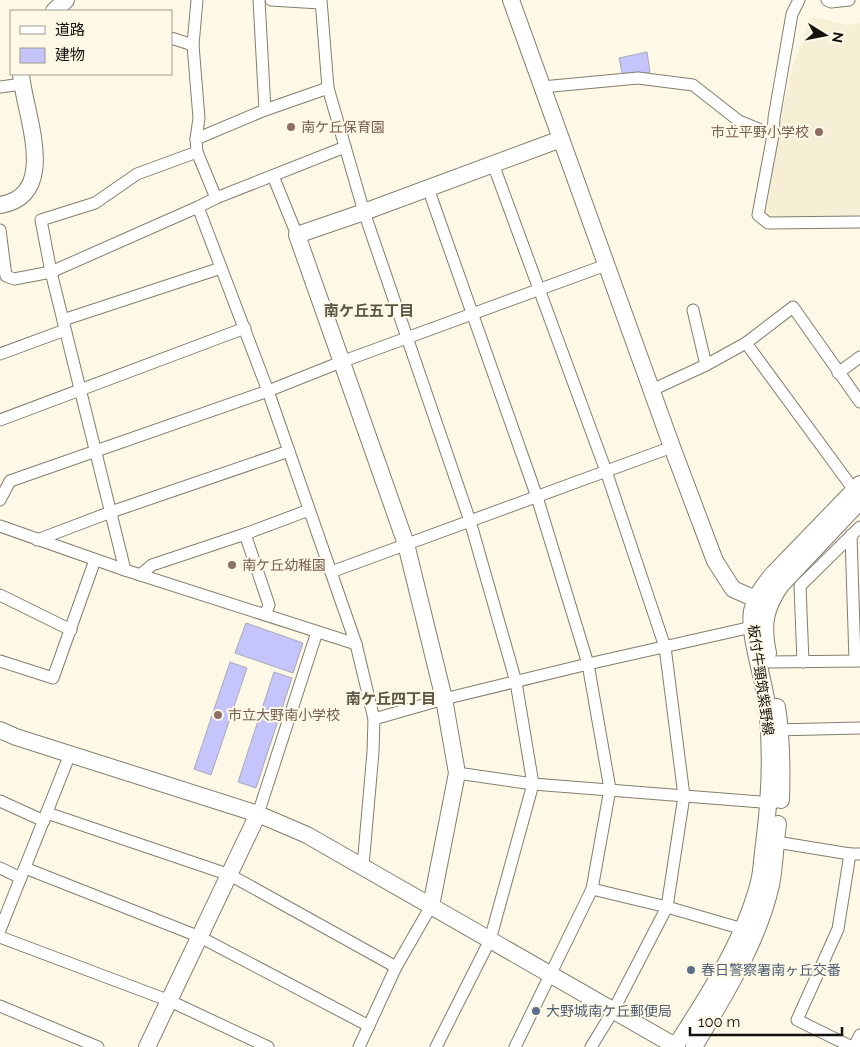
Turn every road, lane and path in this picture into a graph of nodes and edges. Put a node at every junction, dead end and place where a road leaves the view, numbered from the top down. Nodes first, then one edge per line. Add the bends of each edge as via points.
1 (66, 0) edge
2 (197, 0) edge
3 (259, 0) edge
4 (271, 0) edge
5 (512, 0) edge
6 (799, 0) edge
7 (827, 0) edge
8 (849, 0) edge
9 (320, 2) edge
10 (55, 10) edge
11 (172, 38) edge
12 (193, 45) junction
13 (21, 79) edge
14 (542, 87) junction
15 (0, 88) edge
16 (328, 88) junction
17 (265, 110) junction
18 (773, 135) junction
19 (196, 139) junction
20 (561, 139) junction
21 (345, 147) junction
22 (197, 152) junction
23 (493, 164) junction
24 (273, 176) junction
25 (428, 188) junction
26 (216, 198) junction
27 (0, 205) edge
28 (198, 207) junction
29 (364, 212) junction
30 (860, 222) edge
31 (0, 230) edge
32 (297, 235) junction
33 (606, 265) junction
34 (221, 268) junction
35 (51, 272) junction
36 (539, 289) junction
37 (693, 310) dead end
38 (472, 314) junction
39 (64, 325) junction
40 (245, 328) junction
41 (406, 338) junction
42 (746, 343) junction
43 (0, 354) edge
44 (860, 357) edge
45 (341, 362) junction
46 (706, 365) junction
47 (838, 373) junction
48 (652, 390) junction
49 (80, 391) junction
50 (268, 391) junction
51 (860, 402) edge
52 (0, 420) edge
53 (672, 447) junction
54 (96, 451) junction
55 (289, 451) junction
56 (606, 471) junction
57 (0, 473) edge
58 (10, 481) junction
59 (858, 492) edge
60 (537, 496) junction
61 (0, 500) edge
62 (310, 510) junction
63 (111, 512) junction
64 (470, 521) junction
65 (0, 526) edge
66 (856, 531) edge
67 (245, 534) junction
68 (37, 540) junction
69 (406, 544) junction
70 (95, 560) junction
71 (125, 570) junction
72 (331, 572) junction
73 (140, 575) junction
74 (0, 595) edge
75 (762, 602) junction
76 (265, 615) junction
77 (758, 627) junction
78 (71, 630) junction
79 (317, 632) junction
80 (356, 644) junction
81 (664, 647) junction
82 (0, 661) edge
83 (858, 661) edge
84 (770, 662) junction
85 (803, 662) junction
86 (588, 664) junction
87 (516, 682) junction
88 (444, 699) junction
89 (374, 719) junction
90 (860, 728) edge
91 (0, 730) edge
92 (775, 730) junction
93 (70, 754) junction
94 (457, 773) junction
95 (533, 784) junction
96 (610, 789) junction
97 (684, 796) junction
98 (0, 801) edge
99 (775, 803) junction
100 (258, 814) junction
101 (45, 817) junction
102 (770, 841) junction
103 (855, 854) edge
104 (362, 866) junction
105 (0, 868) edge
106 (23, 873) junction
107 (230, 875) junction
108 (592, 889) junction
109 (431, 906) junction
110 (667, 908) junction
111 (0, 930) edge
112 (748, 933) junction
113 (0, 937) edge
114 (200, 937) junction
115 (490, 940) junction
116 (396, 967) junction
117 (551, 975) junction
118 (170, 1001) junction
119 (0, 1006) edge
120 (613, 1011) junction
121 (370, 1026) junction
122 (860, 1035) edge
123 (98, 1047) edge
124 (147, 1047) edge
125 (268, 1047) edge
126 (359, 1047) edge
127 (436, 1047) edge
128 (515, 1047) edge
129 (591, 1047) edge
130 (676, 1047) edge
131 (694, 1047) edge
132 (853, 1047) edge

1 - 10 street
2 - 12 street
3 - 17 street
4 - 9 street
5 - 14 street
6 - 18 street via 792,14
7 - 8 street
9 - 16 street
11 - 12 street
12 - 19 street via 199,118
13 - 15 street
13 - 27 street via 36,158 35,174 21,197
14 - 18 street via 638,78 693,86 739,121
14 - 20 street
16 - 17 street
16 - 21 street
17 - 19 street
18 - 30 street via 758,215 768,223
19 - 22 street
20 - 23 street
20 - 33 street
21 - 24 street
21 - 29 street
22 - 26 street
22 - 35 street via 137,174 95,203 41,220
23 - 25 street
23 - 36 street
24 - 26 street
24 - 32 street
25 - 29 street
25 - 38 street
26 - 28 street
28 - 34 street
28 - 35 street
29 - 32 street
29 - 41 street
31 - 35 street via 6,276 14,279
32 - 45 street
33 - 36 street
33 - 48 street
34 - 39 street
34 - 40 street
35 - 39 street
36 - 38 street
36 - 56 street
37 - 46 street
38 - 41 street
38 - 60 street
39 - 43 street
39 - 49 street
40 - 49 street
40 - 50 street
41 - 45 street
41 - 64 street
42 - 46 street
42 - 47 street via 793,307
42 - 59 street
44 - 47 street
45 - 50 street
45 - 69 street
46 - 48 street
47 - 51 street
48 - 53 street
49 - 52 street
49 - 54 street
50 - 54 street
50 - 55 street
53 - 56 street
53 - 75 street via 715,561 732,589
54 - 58 street
54 - 63 street
55 - 62 street
55 - 63 street
56 - 60 street
56 - 81 street
57 - 58 street
58 - 61 street
59 - 75 street, 板付牛頸筑紫野線 via 774,572 763,585
60 - 64 street
60 - 86 street
62 - 67 street
62 - 72 street
63 - 68 street
63 - 71 street
64 - 69 street
64 - 87 street
65 - 68 street
66 - 83 street
66 - 85 street via 800,586
67 - 73 street via 152,565
67 - 76 street via 269,605
68 - 70 street
69 - 72 street
69 - 88 street
70 - 71 street
70 - 78 street
71 - 73 street
72 - 80 street
73 - 76 street
74 - 78 street
75 - 77 street, 板付牛頸筑紫野線 via 752,613
76 - 79 street
77 - 81 street
77 - 84 street, 板付牛頸筑紫野線
77 - 92 street, 板付牛頸筑紫野線 via 767,703
78 - 82 street via 53,678
79 - 80 street
79 - 100 street
80 - 89 street
81 - 86 street
81 - 97 street
83 - 85 street
84 - 85 street
84 - 92 street, 板付牛頸筑紫野線
86 - 87 street
86 - 96 street
87 - 88 street
87 - 95 street
88 - 89 street
88 - 94 street
89 - 104 street
90 - 92 street
91 - 93 street
92 - 99 street, 板付牛頸筑紫野線 via 771,770
93 - 100 street
93 - 101 street
94 - 95 street
94 - 109 street
95 - 96 street
95 - 115 street
96 - 97 street
96 - 108 street
97 - 99 street
97 - 110 street
98 - 101 street
99 - 102 street, 板付牛頸筑紫野線
100 - 104 street via 307,835
100 - 107 street
101 - 106 street
101 - 107 street
102 - 103 street
102 - 112 street, 板付牛頸筑紫野線
103 - 132 street via 838,929 797,1020
104 - 109 street
105 - 106 street
106 - 111 street
106 - 114 street
107 - 114 street
107 - 116 street
108 - 110 street
108 - 117 street
109 - 115 street
109 - 116 street
110 - 112 street
110 - 120 street
112 - 130 street, 板付牛頸筑紫野線
112 - 131 street, 板付牛頸筑紫野線 via 729,986
113 - 118 street
114 - 118 street
114 - 121 street
115 - 117 street
115 - 127 street
116 - 121 street
117 - 120 street
117 - 128 street
118 - 124 street
118 - 125 street
119 - 123 street
120 - 129 street
120 - 130 street
121 - 126 street
122 - 132 street

